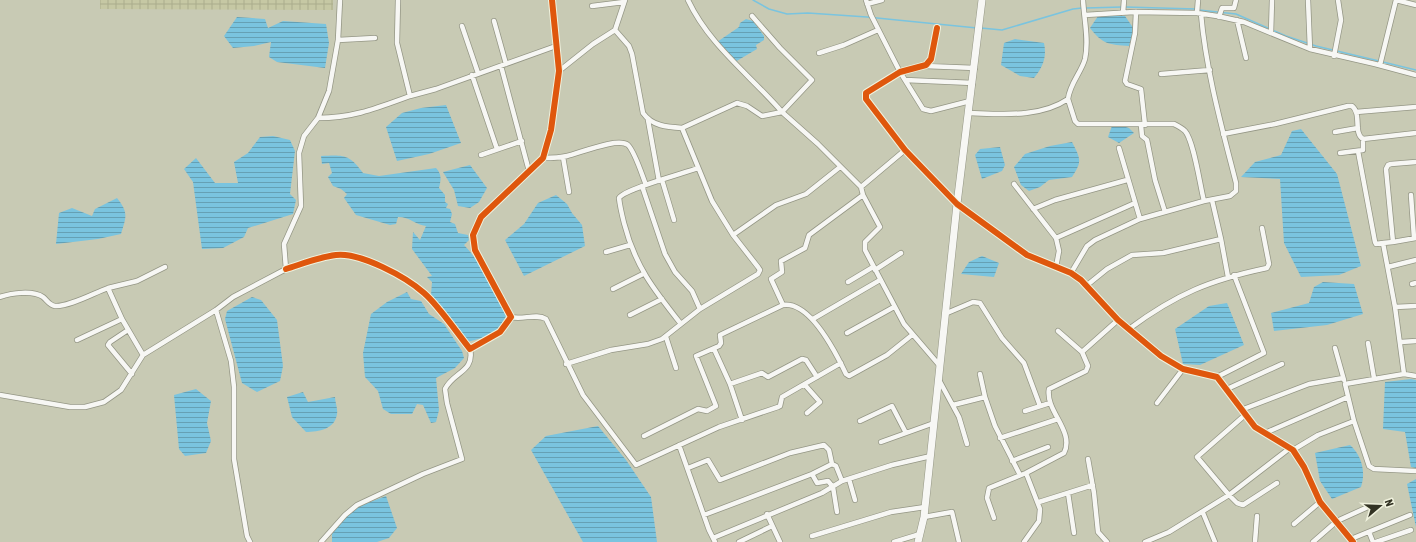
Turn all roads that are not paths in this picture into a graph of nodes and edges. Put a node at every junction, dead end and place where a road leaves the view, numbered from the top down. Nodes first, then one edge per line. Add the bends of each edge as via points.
1 (340, 0) edge
2 (398, 0) edge
3 (552, 0) edge
4 (688, 0) edge
5 (882, 0) edge
6 (982, 0) edge
7 (1083, 0) edge
8 (1198, 0) edge
9 (1236, 0) edge
10 (1272, 0) edge
11 (1308, 0) edge
12 (1338, 0) edge
13 (1396, 0) edge
14 (624, 1) edge
15 (867, 2) edge
16 (1124, 2) edge
17 (1416, 5) edge
18 (592, 6) dead end
19 (1084, 11) junction
20 (1123, 11) junction
21 (1198, 11) junction
22 (1136, 12) junction
23 (1220, 14) junction
24 (752, 16) dead end
25 (1237, 20) junction
26 (494, 21) dead end
27 (462, 26) dead end
28 (937, 28) dead end
29 (615, 30) junction
30 (878, 30) junction
31 (1271, 32) junction
32 (375, 38) dead end
33 (338, 40) junction
34 (556, 46) junction
35 (1310, 46) junction
36 (1335, 52) junction
37 (819, 53) dead end
38 (1246, 58) dead end
39 (1380, 62) junction
40 (504, 65) junction
41 (923, 66) junction
42 (975, 68) junction
43 (1210, 70) junction
44 (559, 71) junction
45 (900, 72) junction
46 (478, 73) junction
47 (1161, 74) dead end
48 (1416, 75) edge
49 (472, 76) junction
50 (905, 80) junction
51 (973, 83) junction
52 (410, 96) junction
53 (1068, 99) junction
54 (971, 100) junction
55 (1416, 107) edge
56 (782, 112) junction
57 (1356, 112) junction
58 (970, 113) junction
59 (318, 118) junction
60 (648, 120) junction
61 (1143, 125) junction
62 (682, 128) junction
63 (1358, 128) junction
64 (1335, 132) dead end
65 (1416, 133) edge
66 (1223, 134) junction
67 (1363, 139) junction
68 (522, 141) junction
69 (1119, 148) dead end
70 (497, 149) junction
71 (905, 150) junction
72 (1358, 151) junction
73 (1340, 153) dead end
74 (481, 155) dead end
75 (563, 157) junction
76 (542, 158) junction
77 (1416, 162) edge
78 (840, 167) junction
79 (698, 168) junction
80 (529, 171) junction
81 (1127, 180) junction
82 (660, 181) junction
83 (1014, 184) dead end
84 (644, 185) junction
85 (861, 187) junction
86 (568, 192) dead end
87 (1411, 194) dead end
88 (863, 195) junction
89 (1212, 200) junction
90 (1204, 201) junction
91 (1135, 203) junction
92 (957, 204) junction
93 (1033, 209) junction
94 (1165, 212) junction
95 (1140, 219) junction
96 (674, 220) dead end
97 (1262, 228) dead end
98 (733, 235) junction
99 (1056, 238) junction
100 (1415, 238) edge
101 (1221, 239) junction
102 (1393, 242) junction
103 (1383, 244) junction
104 (630, 245) junction
105 (606, 252) dead end
106 (901, 253) dead end
107 (1416, 260) edge
108 (165, 267) dead end
109 (1056, 267) junction
110 (1388, 267) junction
111 (286, 269) junction
112 (874, 269) junction
113 (1071, 273) junction
114 (643, 274) junction
115 (1231, 276) junction
116 (880, 280) junction
117 (848, 282) dead end
118 (1086, 286) junction
119 (108, 288) junction
120 (613, 288) dead end
121 (0, 296) edge
122 (662, 299) junction
123 (783, 305) junction
124 (1416, 306) edge
125 (894, 307) junction
126 (1395, 307) junction
127 (700, 309) junction
128 (216, 310) junction
129 (947, 313) junction
130 (630, 315) dead end
131 (511, 317) junction
132 (122, 319) junction
133 (813, 319) junction
134 (1118, 320) junction
135 (681, 324) junction
136 (128, 330) junction
137 (1129, 330) junction
138 (1058, 331) dead end
139 (847, 333) dead end
140 (912, 335) junction
141 (666, 337) junction
142 (77, 340) dead end
143 (1416, 341) edge
144 (1400, 342) junction
145 (1368, 343) dead end
146 (1335, 348) dead end
147 (470, 349) junction
148 (714, 349) junction
149 (1082, 352) junction
150 (143, 355) junction
151 (841, 363) junction
152 (566, 364) junction
153 (1282, 364) dead end
154 (940, 366) junction
155 (676, 368) dead end
156 (1183, 369) junction
157 (132, 374) junction
158 (980, 374) dead end
159 (1404, 374) junction
160 (1416, 376) edge
161 (817, 377) junction
162 (1216, 377) junction
163 (1343, 378) junction
164 (1374, 378) junction
165 (939, 380) junction
166 (730, 384) junction
167 (1345, 384) junction
168 (805, 385) junction
169 (1227, 389) junction
170 (0, 395) edge
171 (985, 397) junction
172 (1348, 397) junction
173 (1050, 403) junction
174 (1157, 403) dead end
175 (953, 405) junction
176 (1040, 406) junction
177 (1241, 410) junction
178 (1025, 411) dead end
179 (807, 413) dead end
180 (1245, 415) junction
181 (1058, 419) junction
182 (742, 420) junction
183 (860, 421) dead end
184 (1354, 421) junction
185 (934, 423) junction
186 (906, 433) junction
187 (1265, 433) junction
188 (644, 436) dead end
189 (1000, 438) junction
190 (881, 442) dead end
191 (967, 444) dead end
192 (679, 445) junction
193 (1048, 447) dead end
194 (1292, 449) junction
195 (931, 456) junction
196 (1088, 459) dead end
197 (1012, 461) junction
198 (832, 464) junction
199 (688, 468) junction
200 (1416, 471) edge
201 (1026, 473) junction
202 (812, 474) junction
203 (1020, 475) junction
204 (849, 479) junction
205 (842, 481) junction
206 (1277, 483) dead end
207 (1093, 485) junction
208 (833, 487) junction
209 (1068, 493) junction
210 (1229, 495) junction
211 (854, 500) dead end
212 (1038, 502) junction
213 (1320, 502) junction
214 (925, 507) junction
215 (1368, 507) dead end
216 (837, 512) dead end
217 (1203, 513) junction
218 (767, 514) junction
219 (704, 515) junction
220 (1410, 515) dead end
221 (1256, 516) dead end
222 (924, 517) junction
223 (994, 518) dead end
224 (1337, 521) junction
225 (1294, 524) dead end
226 (772, 526) junction
227 (1411, 530) dead end
228 (1369, 532) junction
229 (1074, 533) dead end
230 (920, 534) junction
231 (812, 536) dead end
232 (714, 540) edge
233 (1352, 540) edge
234 (250, 542) edge
235 (321, 542) edge
236 (738, 542) edge
237 (780, 542) edge
238 (894, 542) edge
239 (918, 542) edge
240 (959, 542) edge
241 (1024, 542) edge
242 (1107, 542) edge
243 (1145, 542) edge
244 (1216, 542) edge
245 (1255, 542) edge
246 (1313, 542) edge
247 (1373, 542) edge
248 (1376, 542) edge

1 - 33 street
2 - 52 street via 397,43
3 - 34 street
4 - 56 street via 704,27 724,52
5 - 15 street
6 - 42 main road
7 - 19 street
8 - 21 street
9 - 23 street via 1234,8 1222,8
10 - 31 street
11 - 35 street
12 - 36 street via 1341,20
13 - 17 street
13 - 39 street
14 - 18 street
14 - 29 street
15 - 30 street
16 - 20 street
19 - 20 street
19 - 53 street via 1085,58 1071,86
20 - 22 street
21 - 22 street
21 - 23 street
21 - 43 street
22 - 61 street via 1135,33 1125,81 1141,89
23 - 25 street
24 - 56 street via 812,80
25 - 31 street
25 - 38 street
26 - 40 street
27 - 46 street
28 - 41 street via 931,59
29 - 44 street
29 - 60 street via 629,46 632,54 641,109
30 - 37 street
30 - 45 street
31 - 35 street
32 - 33 street
33 - 59 street via 329,91
34 - 40 street
34 - 44 street
35 - 36 street
36 - 39 street
39 - 48 street
40 - 46 street
40 - 68 street
41 - 42 street
41 - 45 street
42 - 51 main road
43 - 47 street
43 - 66 street
44 - 76 street via 552,122
45 - 50 street
45 - 71 street via 868,90 866,97
46 - 49 street
49 - 52 street
49 - 70 street
50 - 51 street
50 - 54 street via 920,106 926,110 931,111
51 - 54 main road
52 - 59 street via 360,114
53 - 58 street via 1035,112
53 - 61 street via 1078,124
54 - 58 main road
55 - 57 street
56 - 62 street via 762,116 737,103
56 - 78 street
57 - 63 street
57 - 66 street via 1354,107 1348,106
58 - 92 main road
59 - 111 street via 304,136 299,153 301,206 284,244
60 - 62 street
60 - 82 street
61 - 90 street via 1174,124 1185,131 1191,144
61 - 94 street via 1142,136 1147,140
62 - 79 street
63 - 64 street
63 - 67 street
65 - 67 street
66 - 89 street via 1237,188 1230,196
67 - 72 street via 1364,149
68 - 70 street
68 - 80 street
69 - 81 street
70 - 74 street
71 - 85 street
71 - 92 street
72 - 73 street
72 - 103 street via 1374,242
75 - 76 street
75 - 84 street via 610,144 624,143 632,152
75 - 86 street
76 - 80 street
77 - 102 street via 1391,164 1386,167
78 - 85 street
78 - 98 street via 806,194 776,205
79 - 82 street
79 - 98 street via 712,201
80 - 131 street via 481,217 473,235 475,250
81 - 91 street
81 - 93 street via 1055,200
82 - 84 street
82 - 96 street
83 - 93 street
84 - 104 street via 619,198
84 - 127 street via 665,254 692,291
85 - 88 street
87 - 100 street
88 - 112 street via 880,227 864,244
88 - 123 street via 809,235 805,248 781,261 782,272 771,280
89 - 90 street
89 - 101 street
90 - 94 street
91 - 95 street
91 - 99 street
92 - 109 street via 1027,255
92 - 129 main road
93 - 99 street
94 - 95 street
95 - 113 street via 1091,243
97 - 115 street via 1269,266
98 - 127 street via 760,273
99 - 109 street via 1059,251
100 - 102 street
101 - 115 street
101 - 118 street via 1163,253 1132,255 1107,269
102 - 103 street
103 - 110 street
104 - 105 street
104 - 114 street
106 - 112 street
107 - 110 street
108 - 119 street via 137,281
109 - 113 street
110 - 126 street
111 - 128 street via 233,297
111 - 147 street via 337,255 366,261 392,273 424,293
112 - 116 street
112 - 117 street
113 - 118 street
114 - 120 street
114 - 122 street
115 - 137 street via 1184,293 1156,309
115 - 162 street via 1264,353
116 - 125 street
116 - 133 street
118 - 134 street
119 - 121 street via 55,306 41,295 19,293
119 - 132 street
122 - 130 street
122 - 135 street
123 - 133 street via 799,307
123 - 148 street via 720,336 721,345
124 - 126 street
125 - 139 street
125 - 140 street
126 - 144 street
127 - 135 street
128 - 150 street
128 - 234 street via 231,361 234,387 234,458
129 - 154 main road
129 - 176 street via 973,302 980,303 1002,338 1024,363
131 - 147 street via 500,332
131 - 152 street via 537,316 546,319
132 - 136 street
132 - 142 street
133 - 151 street
134 - 137 street
134 - 149 street
135 - 141 street
136 - 150 street
136 - 157 street via 108,345
137 - 156 street via 1161,356
138 - 149 street
140 - 151 street via 886,355 849,376
140 - 154 street
141 - 152 street via 648,344 611,350
141 - 155 street
143 - 144 street
144 - 159 street
145 - 164 street
146 - 163 street
147 - 235 street via 470,364 445,389 446,403 462,459 357,505
148 - 166 street
148 - 188 street via 696,356 716,406 707,411 698,409
149 - 173 street via 1087,369 1083,374 1051,386 1048,392
150 - 157 street
151 - 161 street
152 - 192 street via 583,395 635,465
153 - 169 street
154 - 165 main road
156 - 162 street
156 - 174 street
157 - 170 street via 115,396 85,408
158 - 171 street
159 - 160 street
159 - 164 street
161 - 166 street via 806,360 802,360 768,377 762,373
161 - 168 street
162 - 169 street
163 - 167 street
163 - 177 street via 1309,384
164 - 167 street
165 - 175 street
165 - 185 main road
166 - 182 street
167 - 172 street
168 - 179 street via 820,402
168 - 182 street via 782,397 778,408
169 - 177 street
171 - 175 street
171 - 189 street
172 - 184 street
172 - 187 street
173 - 176 street
173 - 181 street
175 - 191 street
176 - 178 street
177 - 180 street
180 - 187 street via 1255,427
180 - 210 street via 1197,457
181 - 189 street
181 - 201 street via 1066,438 1064,453
182 - 192 street via 719,426
183 - 186 street via 892,406
184 - 194 street via 1318,435
184 - 200 street via 1369,466 1374,469
185 - 186 street
185 - 195 main road
186 - 190 street
187 - 194 street
189 - 197 street
192 - 199 street
193 - 197 street
194 - 210 street
194 - 213 street via 1304,467
195 - 204 street
195 - 214 main road
196 - 207 street
197 - 203 street
198 - 199 street via 829,450 824,445 790,453 720,480 708,460
198 - 202 street
198 - 205 street via 836,466
199 - 219 street
201 - 203 street
201 - 212 street
202 - 208 street via 817,482 828,481
202 - 219 street
203 - 223 street via 993,485 987,490
204 - 205 street
204 - 211 street
205 - 208 street
206 - 210 street via 1243,505
207 - 209 street
207 - 242 street via 1098,532
208 - 216 street
208 - 218 street
209 - 212 street
209 - 229 street
210 - 217 street
212 - 241 street via 1038,521
213 - 224 street
213 - 225 street
214 - 222 main road
214 - 231 street via 891,512
215 - 224 street
217 - 243 street via 1170,532
217 - 244 street
218 - 226 street
218 - 232 street
219 - 232 street
220 - 228 street
221 - 245 street
222 - 230 main road
222 - 240 street via 952,512
224 - 233 street
224 - 246 street
226 - 236 street
226 - 237 street
227 - 248 street
228 - 233 street
228 - 247 street
230 - 238 street
230 - 239 main road

